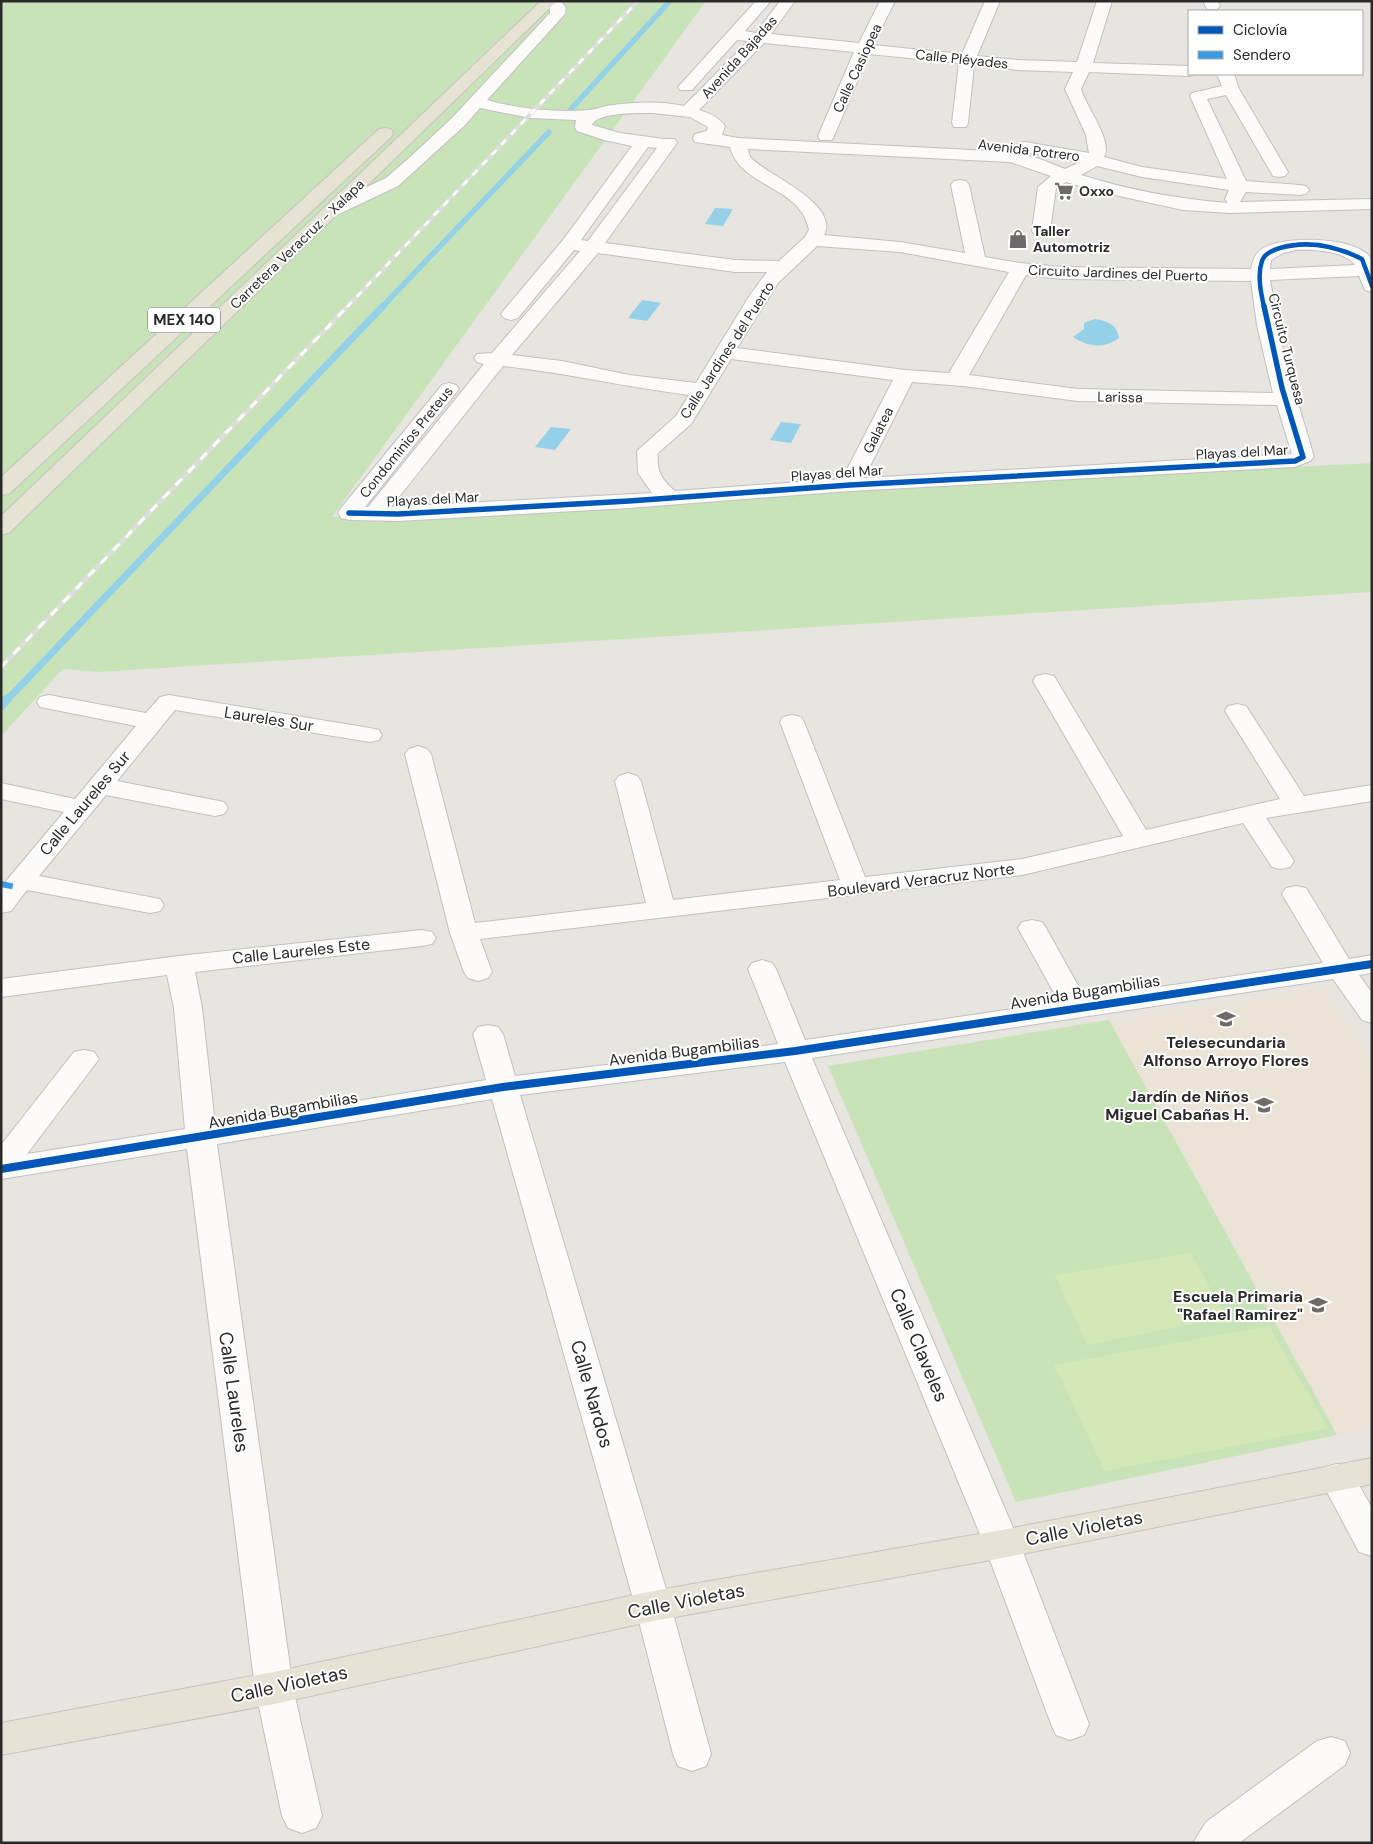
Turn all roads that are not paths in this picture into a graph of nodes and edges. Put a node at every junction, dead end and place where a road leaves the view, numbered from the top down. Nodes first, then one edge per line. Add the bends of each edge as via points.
1 (552, 1) edge
2 (764, 1) edge
3 (788, 1) edge
4 (888, 1) edge
5 (993, 1) edge
6 (1104, 1) edge
7 (735, 35) junction
8 (758, 39) junction
9 (863, 50) junction
10 (967, 60) junction
11 (1083, 68) junction
12 (1188, 71) edge
13 (1227, 79) edge
14 (477, 102) junction
15 (665, 109) junction
16 (688, 112) junction
17 (586, 121) junction
18 (458, 122) junction
19 (396, 123) dead end
20 (960, 123) dead end
21 (751, 127) dead end
22 (711, 130) junction
23 (736, 134) junction
24 (826, 136) junction
25 (643, 142) junction
26 (669, 143) junction
27 (1094, 160) junction
28 (1279, 172) dead end
29 (1066, 176) junction
30 (960, 185) dead end
31 (1239, 186) junction
32 (1372, 194) edge
33 (1372, 204) edge
34 (1280, 207) junction
35 (1230, 208) junction
36 (333, 210) junction
37 (1041, 230) dead end
38 (813, 240) junction
39 (569, 244) junction
40 (1305, 244) junction
41 (593, 247) junction
42 (976, 260) junction
43 (784, 267) junction
44 (1020, 270) junction
45 (1260, 275) junction
46 (1369, 278) edge
47 (500, 327) dead end
48 (726, 352) junction
49 (497, 360) junction
50 (905, 376) junction
51 (956, 379) junction
52 (701, 390) junction
53 (1286, 399) junction
54 (1302, 458) joint
55 (850, 485) junction
56 (1, 489) edge
57 (669, 497) junction
58 (374, 514) junction
59 (1, 528) edge
60 (1045, 681) dead end
61 (48, 702) dead end
62 (169, 702) joint
63 (1237, 711) dead end
64 (152, 722) junction
65 (792, 722) dead end
66 (370, 735) dead end
67 (418, 754) dead end
68 (628, 781) dead end
69 (100, 786) junction
70 (1, 792) edge
71 (1372, 793) edge
72 (1297, 805) junction
73 (81, 808) junction
74 (215, 808) dead end
75 (1250, 814) junction
76 (1139, 841) junction
77 (1281, 861) dead end
78 (20, 881) junction
79 (856, 888) junction
80 (1296, 894) dead end
81 (1, 904) edge
82 (150, 905) dead end
83 (662, 911) junction
84 (1032, 928) dead end
85 (464, 933) junction
86 (422, 938) dead end
87 (1372, 964) edge
88 (179, 965) junction
89 (762, 968) dead end
90 (1340, 968) junction
91 (478, 972) dead end
92 (9, 984) edge
93 (1076, 1007) junction
94 (1372, 1014) edge
95 (488, 1034) dead end
96 (795, 1051) junction
97 (84, 1059) dead end
98 (503, 1087) junction
99 (201, 1138) junction
100 (1, 1168) edge
101 (1372, 1471) edge
102 (1337, 1478) junction
103 (1372, 1542) edge
104 (1002, 1544) junction
105 (653, 1606) junction
106 (274, 1688) junction
107 (1070, 1724) dead end
108 (1, 1739) edge
109 (1331, 1753) dead end
110 (692, 1754) dead end
111 (302, 1816) dead end
112 (1212, 1843) edge

1 - 14 street via 558,8 557,14
1 - 36 main road, Carretera Veracruz - Xalapa / MEX 140
2 - 7 street, Avenida Bajadas
3 - 8 street, Avenida Bajadas
4 - 9 street, Calle Casiopea
5 - 10 street
6 - 11 street
7 - 8 street, Calle Pléyades
7 - 15 street, Avenida Bajadas
8 - 9 street, Calle Pléyades
8 - 16 street, Avenida Bajadas
9 - 10 street, Calle Pléyades
9 - 24 street, Calle Casiopea
10 - 11 street, Calle Pléyades
10 - 20 street
11 - 12 street, Calle Pléyades
11 - 27 street via 1073,90 1095,138 1098,151
13 - 28 street
13 - 31 street via 1198,96
14 - 17 street via 504,110
14 - 18 street
15 - 16 street
15 - 17 street via 622,109
16 - 22 street via 702,116
17 - 18 street
17 - 25 street via 609,137
18 - 36 street via 392,182
19 - 56 main road, Carretera Veracruz - Xalapa / MEX 140
21 - 24 street, Avenida Potrero
22 - 23 street, Avenida Potrero
22 - 26 street
23 - 29 street, Avenida Potrero via 990,155 1034,163
23 - 38 street via 742,158 748,165 794,194 811,212 818,230
24 - 27 street, Avenida Potrero via 1004,145
25 - 26 street
25 - 39 street
26 - 41 street, Condominios Preteus
27 - 29 street
27 - 31 street, Avenida Potrero via 1160,176
29 - 35 street, Avenida Potrero via 1166,203
29 - 37 street via 1053,181 1048,187
30 - 42 street
31 - 32 street, Avenida Potrero
31 - 35 street
33 - 34 street, Avenida Potrero
34 - 35 street, Avenida Potrero
34 - 40 street via 1292,219
36 - 59 main road, Carretera Veracruz - Xalapa / MEX 140
38 - 42 street, Circuito Jardines del Puerto via 900,246
38 - 43 street, Calle Jardines del Puerto
39 - 41 street
39 - 47 street
40 - 45 street, Circuito Turquesa via 1268,253 1262,261
40 - 46 street, Circuito Turquesa via 1350,253 1362,260
41 - 43 street via 735,266
41 - 49 street, Condominios Preteus
42 - 44 street, Circuito Jardines del Puerto
43 - 48 street, Calle Jardines del Puerto via 759,295
44 - 45 street, Circuito Jardines del Puerto
44 - 51 street
45 - 46 street, Circuito Jardines del Puerto
45 - 53 street, Circuito Turquesa via 1265,318
48 - 50 street, Larissa
48 - 52 street, Calle Jardines del Puerto
49 - 52 street via 562,367 629,382
49 - 58 street, Condominios Preteus
49 - 58 street, Condominios Preteus via 473,359 348,513
50 - 51 street, Larissa
50 - 55 street, Galatea
51 - 53 street, Larissa via 1087,396
52 - 57 street, Calle Jardines del Puerto via 684,420 648,451 650,481
53 - 54 street, Circuito Turquesa
54 - 55 street, Playas del Mar via 1289,463
55 - 57 street, Playas del Mar
57 - 58 street, Playas del Mar
60 - 76 street
61 - 64 street
62 - 64 street, Calle Laureles Sur
62 - 66 street, Laureles Sur
63 - 72 street
64 - 69 street, Calle Laureles Sur
65 - 79 street
67 - 85 street
68 - 83 street
69 - 73 street, Calle Laureles Sur
69 - 74 street
70 - 73 street
71 - 72 street, Boulevard Veracruz Norte
72 - 75 street, Boulevard Veracruz Norte
73 - 78 street, Calle Laureles Sur
75 - 76 street, Boulevard Veracruz Norte
75 - 77 street
76 - 79 street, Boulevard Veracruz Norte via 1022,867
78 - 81 street, Calle Laureles Sur
78 - 82 street
79 - 83 street, Boulevard Veracruz Norte
80 - 90 street
83 - 85 street, Boulevard Veracruz Norte
84 - 93 street
85 - 91 street
86 - 88 street, Calle Laureles Este
87 - 90 street, Avenida Bugambilias
88 - 92 street, Calle Laureles Este
88 - 99 street, Calle Laureles via 188,1008
89 - 96 street, Calle Claveles
90 - 93 street, Avenida Bugambilias
90 - 94 street
93 - 96 street, Avenida Bugambilias
95 - 98 street, Calle Nardos
96 - 98 street, Avenida Bugambilias
96 - 104 street, Calle Claveles
97 - 100 street
98 - 99 street, Avenida Bugambilias
98 - 105 street, Calle Nardos
99 - 100 street, Avenida Bugambilias
99 - 106 street, Calle Laureles
101 - 102 main road, Calle Violetas
102 - 103 street
102 - 104 main road, Calle Violetas
104 - 105 main road, Calle Violetas
104 - 107 street, Calle Claveles
105 - 106 main road, Calle Violetas
105 - 110 street, Calle Nardos
106 - 108 main road, Calle Violetas
106 - 111 street, Calle Laureles
109 - 112 street

